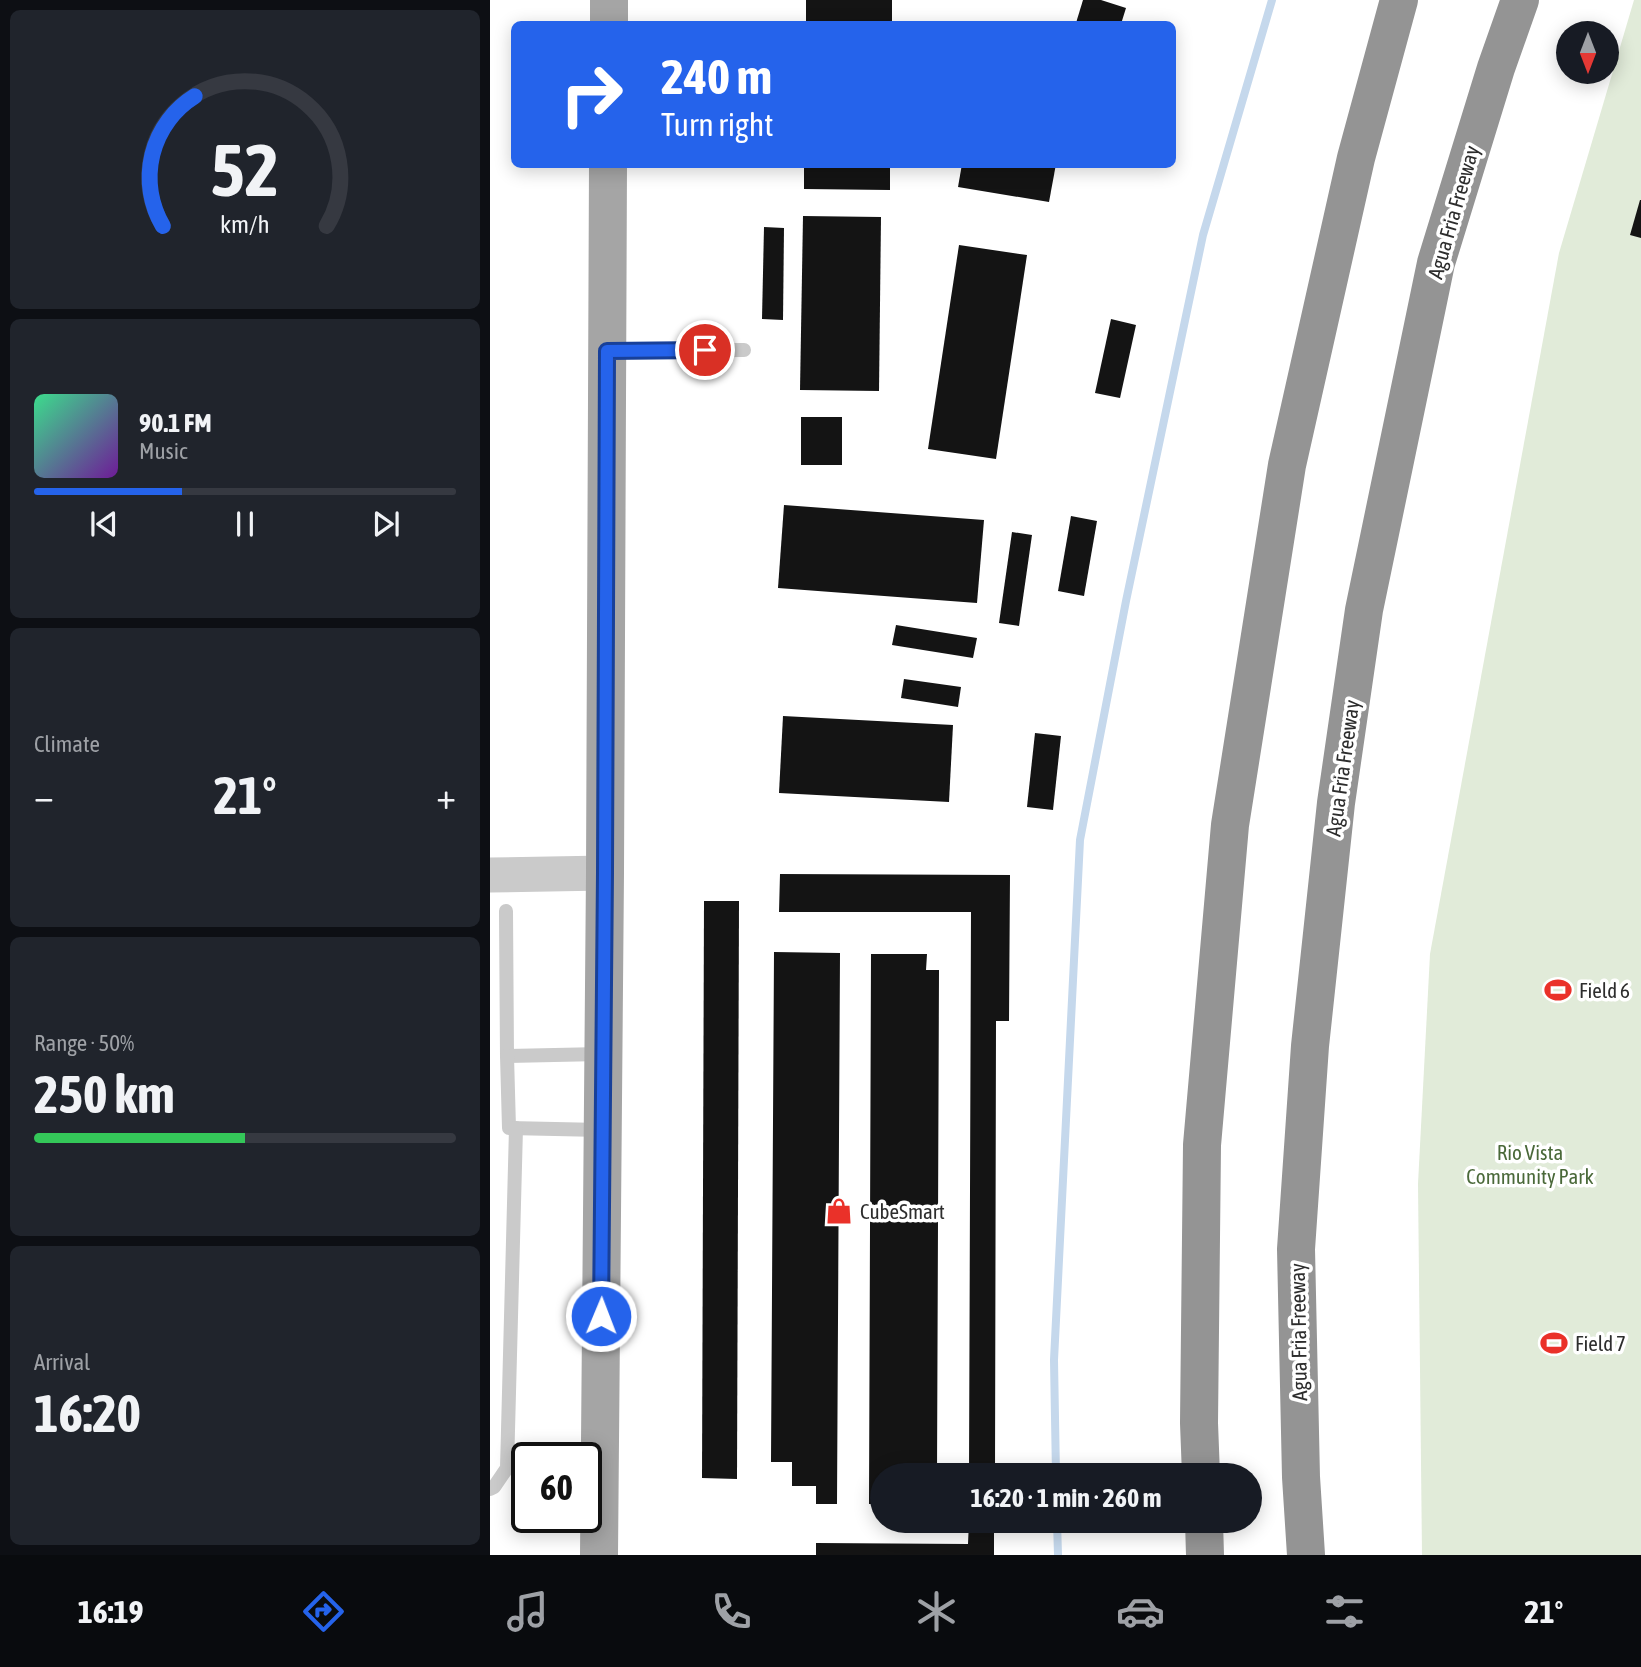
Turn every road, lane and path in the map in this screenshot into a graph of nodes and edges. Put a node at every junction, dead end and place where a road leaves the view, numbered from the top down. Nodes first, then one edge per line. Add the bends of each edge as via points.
1 (609, 0) edge
2 (1399, 0) edge
3 (1520, 0) edge
4 (609, 21) edge
5 (608, 168) edge
6 (744, 350) dead end
7 (607, 351) junction
8 (605, 873) junction
9 (490, 875) edge
10 (506, 911) dead end
11 (603, 1054) junction
12 (507, 1056) junction
13 (516, 1128) junction
14 (602, 1130) junction
15 (1201, 1463) edge
16 (490, 1489) edge
17 (1204, 1533) edge
18 (599, 1555) edge
19 (1205, 1555) edge
20 (1306, 1555) edge

1 - 4 main road
2 - 15 highway via 1356,158 1287,465 1230,825 1202,1144
3 - 20 highway, Agua Fria Freeway via 1436,263 1364,610 1336,803 1310,1045 1296,1249
5 - 7 main road
6 - 7 lane
7 - 8 main road
8 - 9 street
8 - 11 main road
10 - 12 lane
11 - 12 lane
11 - 14 main road
12 - 13 lane via 509,1128
13 - 14 lane
13 - 16 lane via 507,1468
14 - 18 main road
17 - 19 highway

